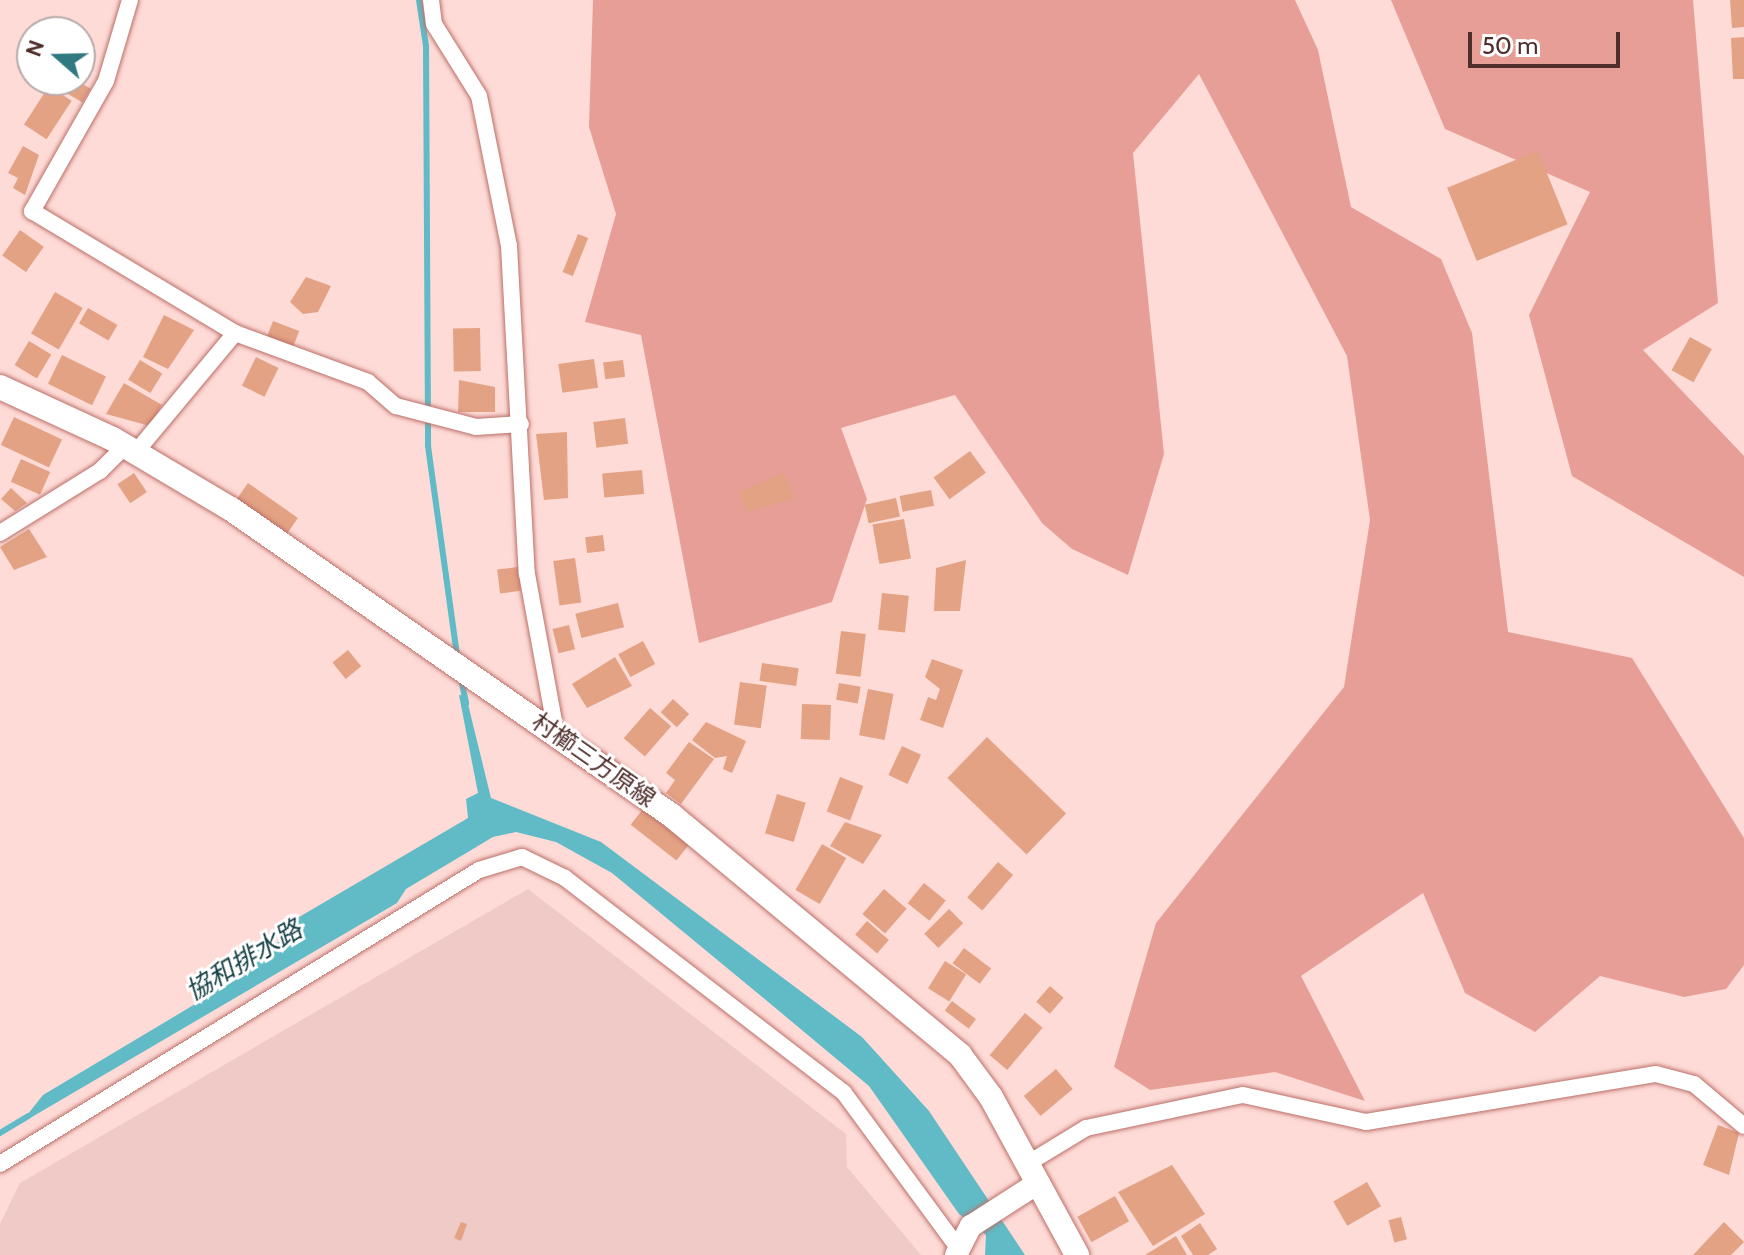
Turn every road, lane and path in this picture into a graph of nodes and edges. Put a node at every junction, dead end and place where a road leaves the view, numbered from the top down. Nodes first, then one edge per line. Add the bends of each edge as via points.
1 (130, 0) edge
2 (431, 0) edge
3 (235, 333) junction
4 (0, 387) edge
5 (521, 424) junction
6 (130, 449) junction
7 (0, 533) edge
8 (556, 732) junction
9 (1744, 1126) edge
10 (0, 1164) edge
11 (1029, 1180) junction
12 (956, 1250) edge
13 (1077, 1255) edge

1 - 3 street via 106,81 32,211
2 - 5 street via 434,24 479,96 509,246
3 - 5 street via 368,382 414,413 476,427
3 - 6 street
4 - 6 main road, 村櫛三方原線
5 - 8 street via 527,574
6 - 7 street
6 - 8 main road, 村櫛三方原線
8 - 11 main road, 村櫛三方原線 via 671,815 935,1030 981,1082
9 - 11 street via 1694,1084 1656,1074 1366,1122 1243,1095 1086,1128
10 - 12 street via 479,870 522,857 565,878 844,1093
11 - 12 street via 971,1226
11 - 13 main road, 村櫛三方原線

